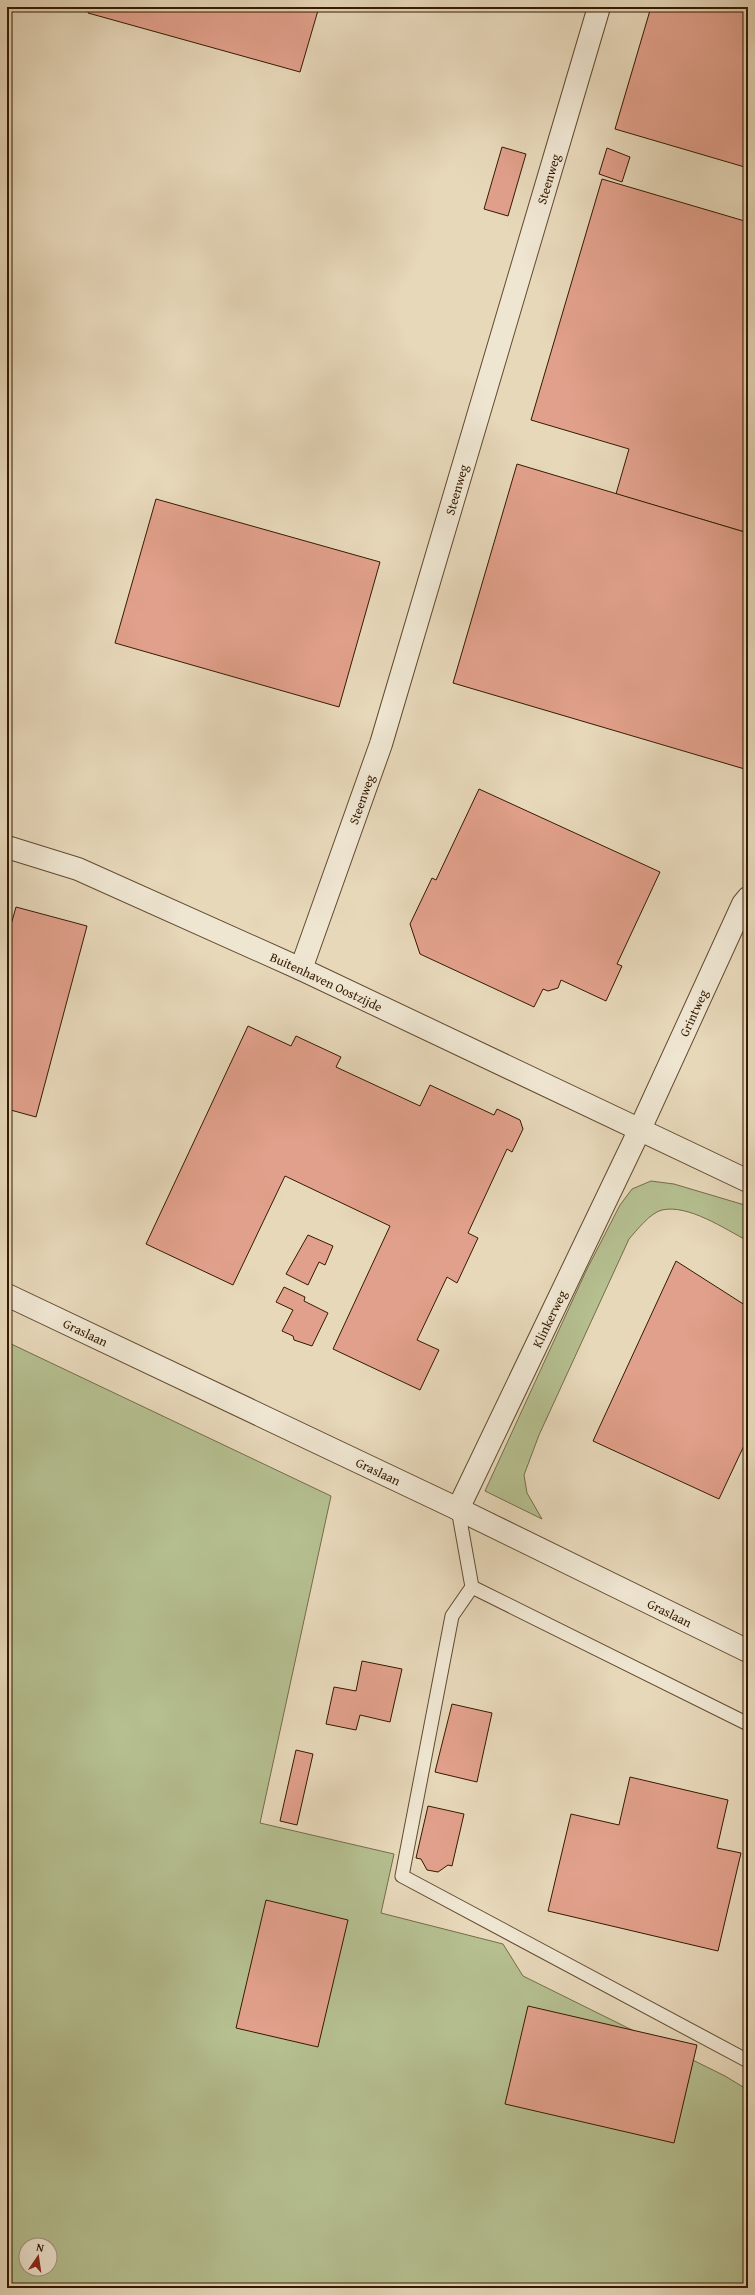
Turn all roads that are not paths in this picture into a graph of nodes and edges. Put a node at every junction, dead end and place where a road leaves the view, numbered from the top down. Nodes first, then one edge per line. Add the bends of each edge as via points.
1 (599, 7) edge
2 (7, 847) edge
3 (748, 898) edge
4 (301, 969) junction
5 (640, 1129) junction
6 (748, 1181) edge
7 (7, 1295) edge
8 (458, 1509) junction
9 (472, 1587) junction
10 (748, 1651) edge
11 (748, 1724) edge
12 (748, 2061) edge

1 - 4 street, Steenweg via 381,744
2 - 4 street, Buitenhaven Oostzijde via 78,869
3 - 5 street, Grintweg
4 - 5 street, Buitenhaven Oostzijde
5 - 6 street, Buitenhaven Oostzijde
5 - 8 street, Klinkerweg
7 - 8 street, Graslaan
8 - 9 lane
8 - 10 street, Graslaan
9 - 11 lane
9 - 12 lane via 452,1616 402,1876

